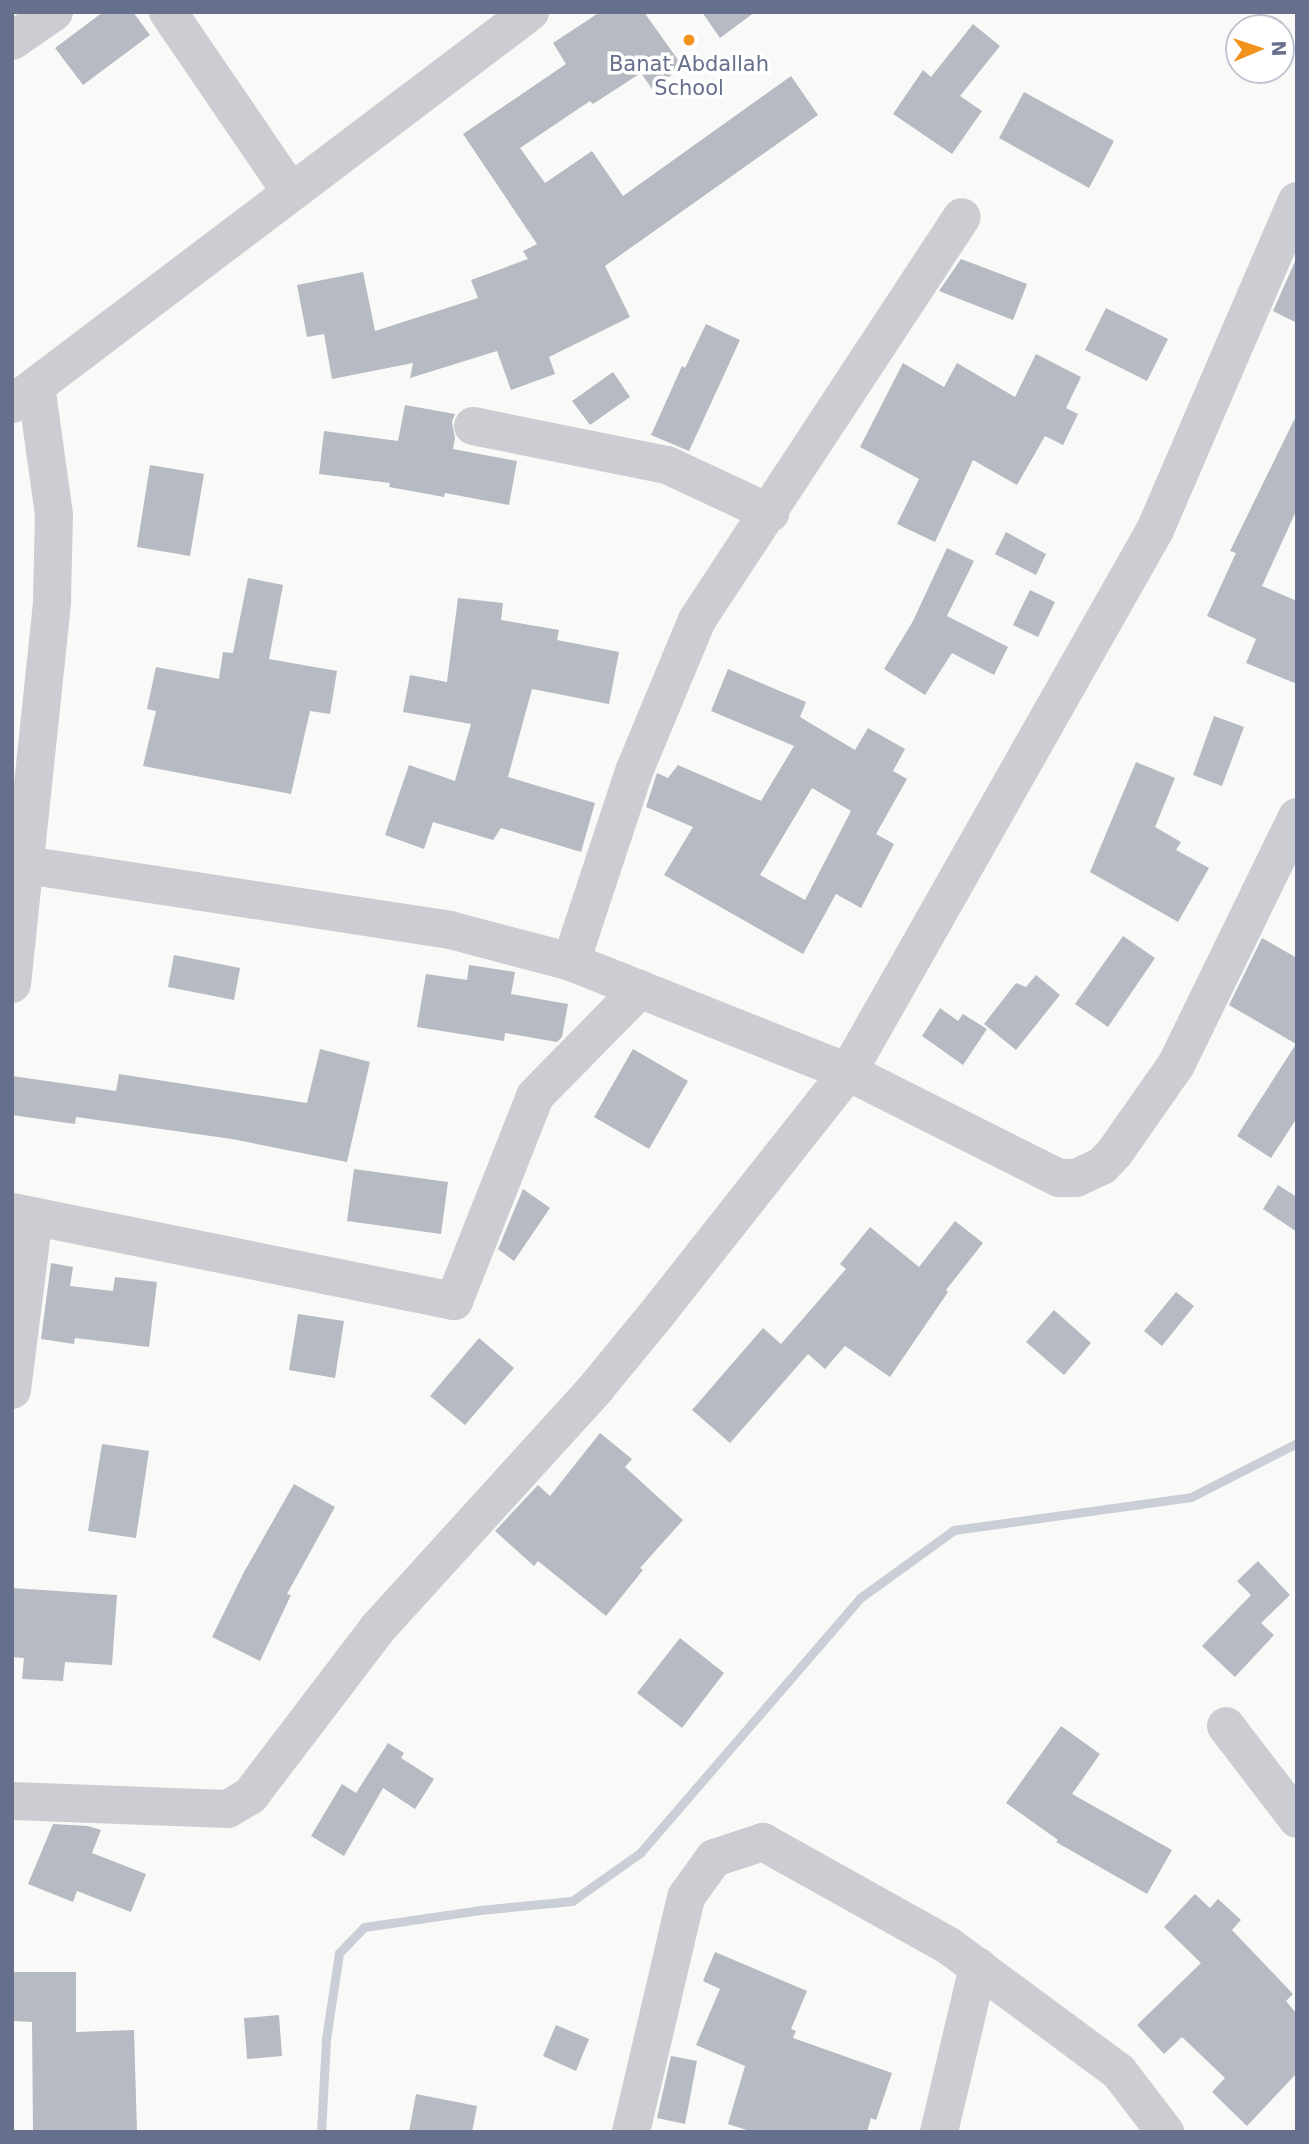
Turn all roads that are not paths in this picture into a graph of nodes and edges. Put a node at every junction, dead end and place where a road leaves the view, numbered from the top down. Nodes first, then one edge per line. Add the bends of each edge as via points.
1 (54, 12) edge
2 (168, 12) edge
3 (523, 14) edge
4 (12, 41) edge
5 (291, 192) junction
6 (1297, 201) edge
7 (962, 217) dead end
8 (24, 395) edge
9 (473, 426) dead end
10 (770, 513) junction
11 (1297, 817) edge
12 (26, 865) junction
13 (571, 962) junction
14 (12, 984) edge
15 (640, 989) junction
16 (848, 1072) junction
17 (23, 1214) edge
18 (12, 1390) edge
19 (1226, 1726) dead end
20 (12, 1801) edge
21 (1297, 1819) edge
22 (978, 1967) junction
23 (631, 2132) edge
24 (939, 2132) edge
25 (1165, 2132) edge

1 - 4 street
2 - 5 street
3 - 5 street
5 - 8 street
6 - 16 street via 1155,530
7 - 10 street
8 - 12 street via 54,515 53,577
9 - 10 street via 667,465
10 - 13 street via 697,620 635,769
11 - 16 street via 1176,1065 1101,1166 1076,1178 1059,1178
12 - 13 street via 450,930
12 - 14 street
13 - 15 street
15 - 16 street
15 - 17 street via 536,1096 454,1301
16 - 20 street via 596,1388 377,1629 250,1796 228,1809
17 - 18 street
19 - 21 street
22 - 23 street via 949,1946 763,1842 714,1857 686,1897
22 - 24 street
22 - 25 street via 1119,2072

